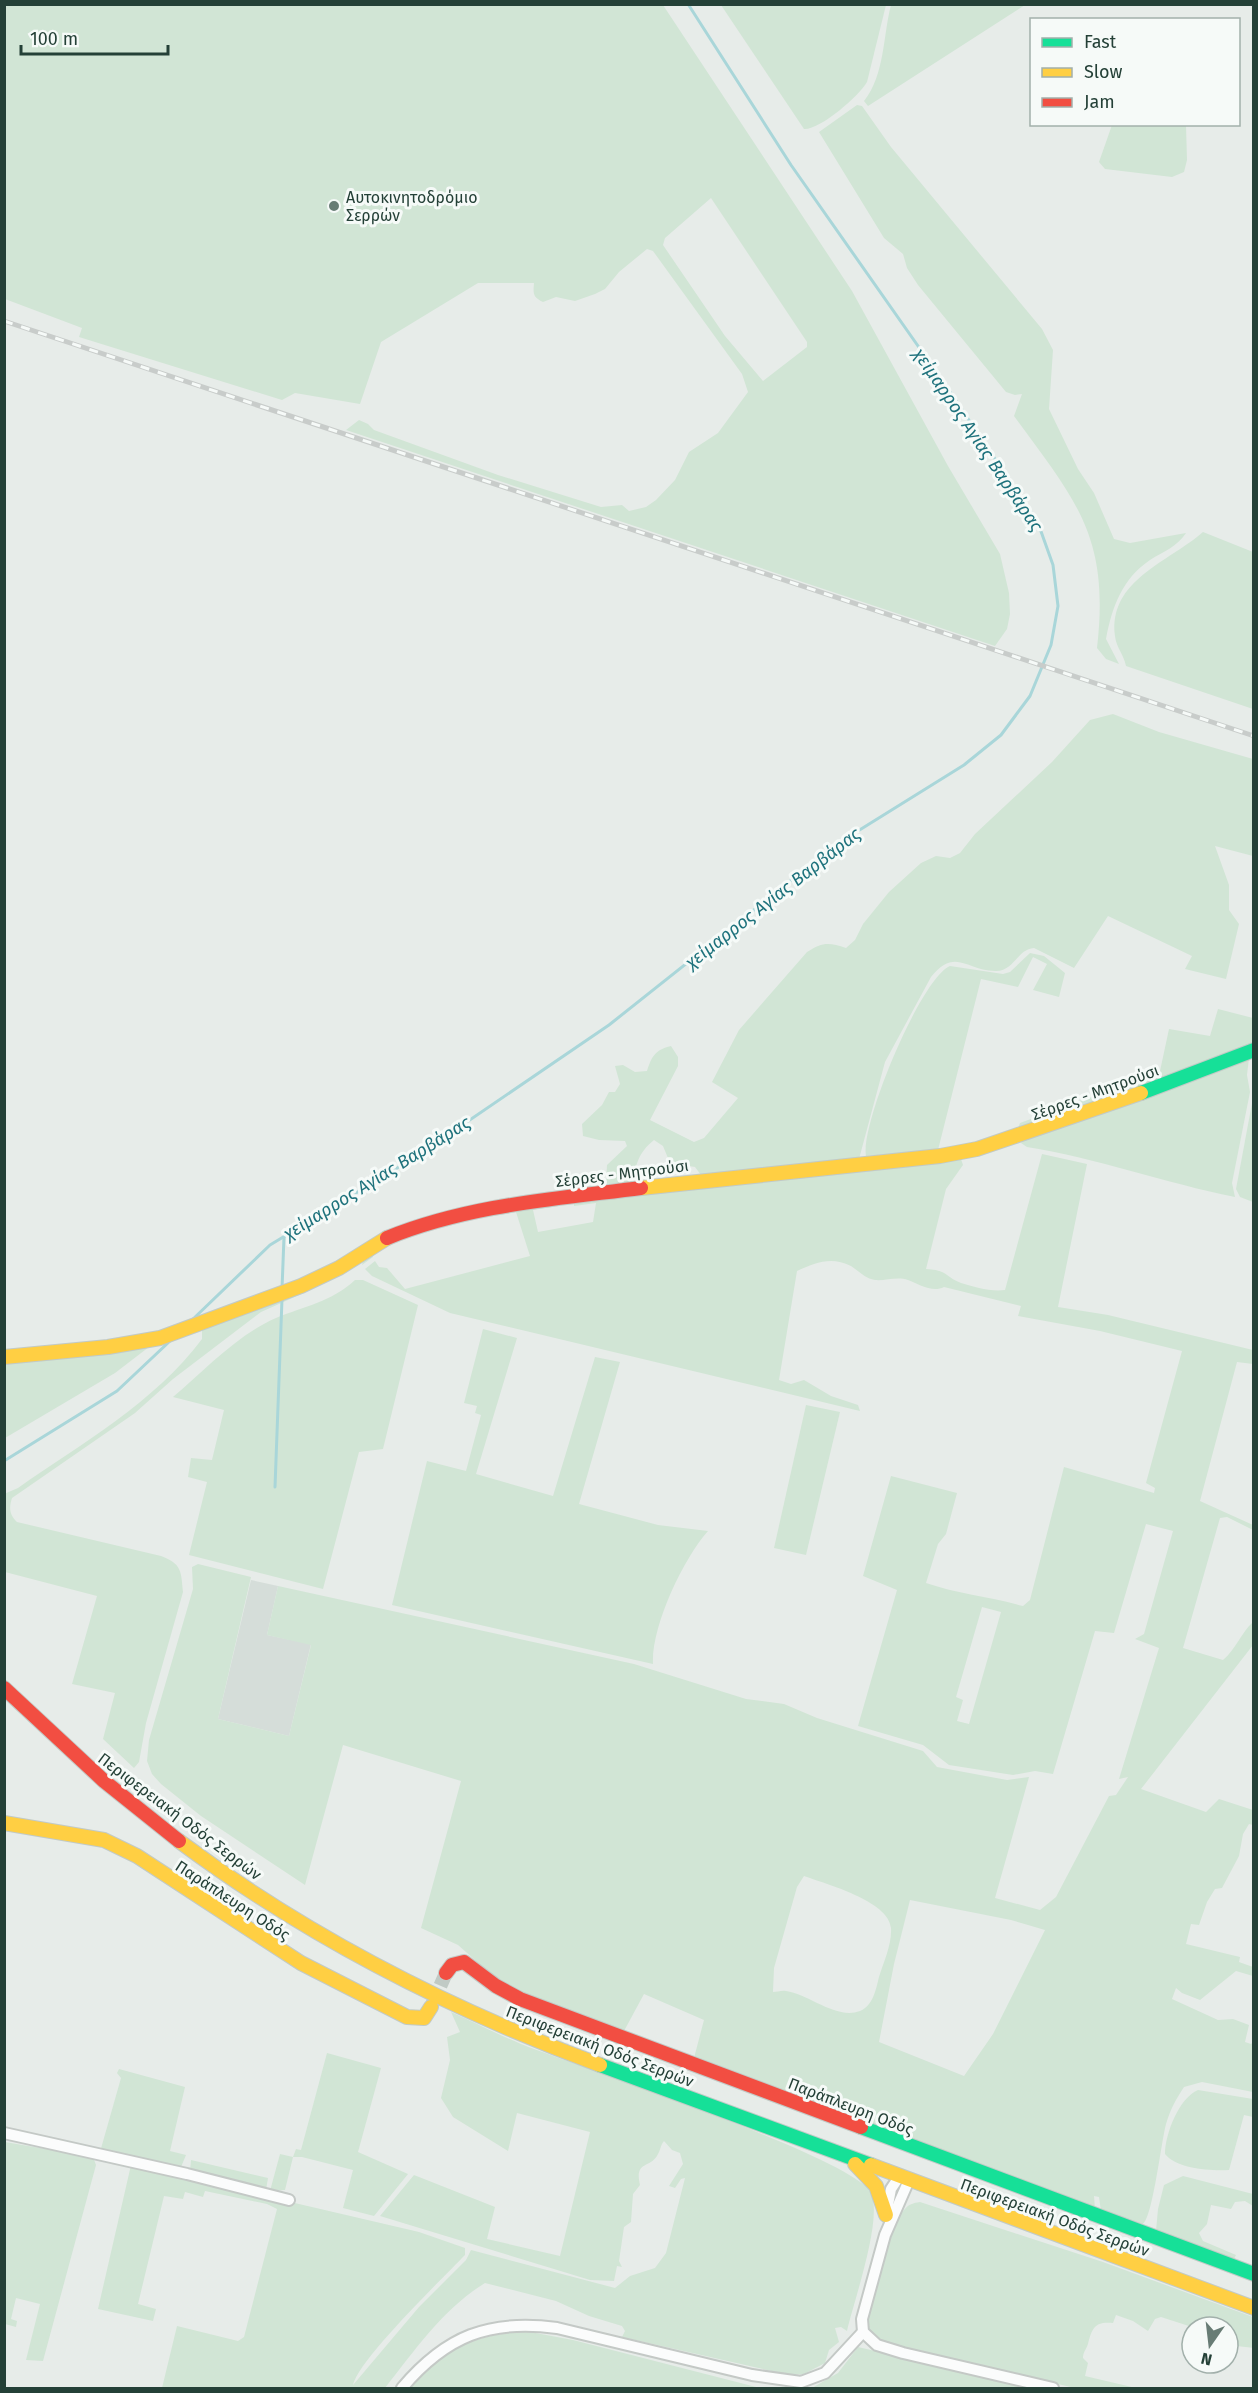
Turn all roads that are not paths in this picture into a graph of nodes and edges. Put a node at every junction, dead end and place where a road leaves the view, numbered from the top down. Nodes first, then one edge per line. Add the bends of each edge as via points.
1 (1254, 1050) edge
2 (4, 1357) edge
3 (4, 1688) edge
4 (4, 1823) edge
5 (446, 1973) dead end
6 (431, 2007) tunnel mouth
7 (4, 2133) edge
8 (846, 2157) junction
9 (904, 2178) junction
10 (289, 2200) dead end
11 (886, 2215) junction
12 (885, 2235) junction
13 (1254, 2274) edge
14 (1254, 2308) edge
15 (863, 2332) junction
16 (402, 2388) edge
17 (1053, 2388) edge

1 - 2 street, Σέρρες - Μητρούσι via 1075,1118 977,1149 518,1203 432,1220 404,1230 339,1268 262,1303 160,1338
3 - 8 street, Περιφερειακή Οδός Σερρών via 107,1784 203,1858 286,1915 360,1958 507,2028
4 - 6 street, Παράπλευρη Οδός via 104,1840 137,1856 301,1964 407,2018 424,2018
5 - 13 street, Παράπλευρη Οδός via 452,1965 464,1962 520,1999
7 - 10 street
8 - 9 street, Περιφερειακή Οδός Σερρών
8 - 11 street via 875,2185
9 - 11 street via 891,2189
9 - 12 street
9 - 14 street, Περιφερειακή Οδός Σερρών
11 - 12 street
12 - 15 street via 862,2319
15 - 16 street via 825,2373 801,2382 752,2375 557,2328 504,2325 464,2337 445,2348
15 - 17 street via 877,2345 903,2353

